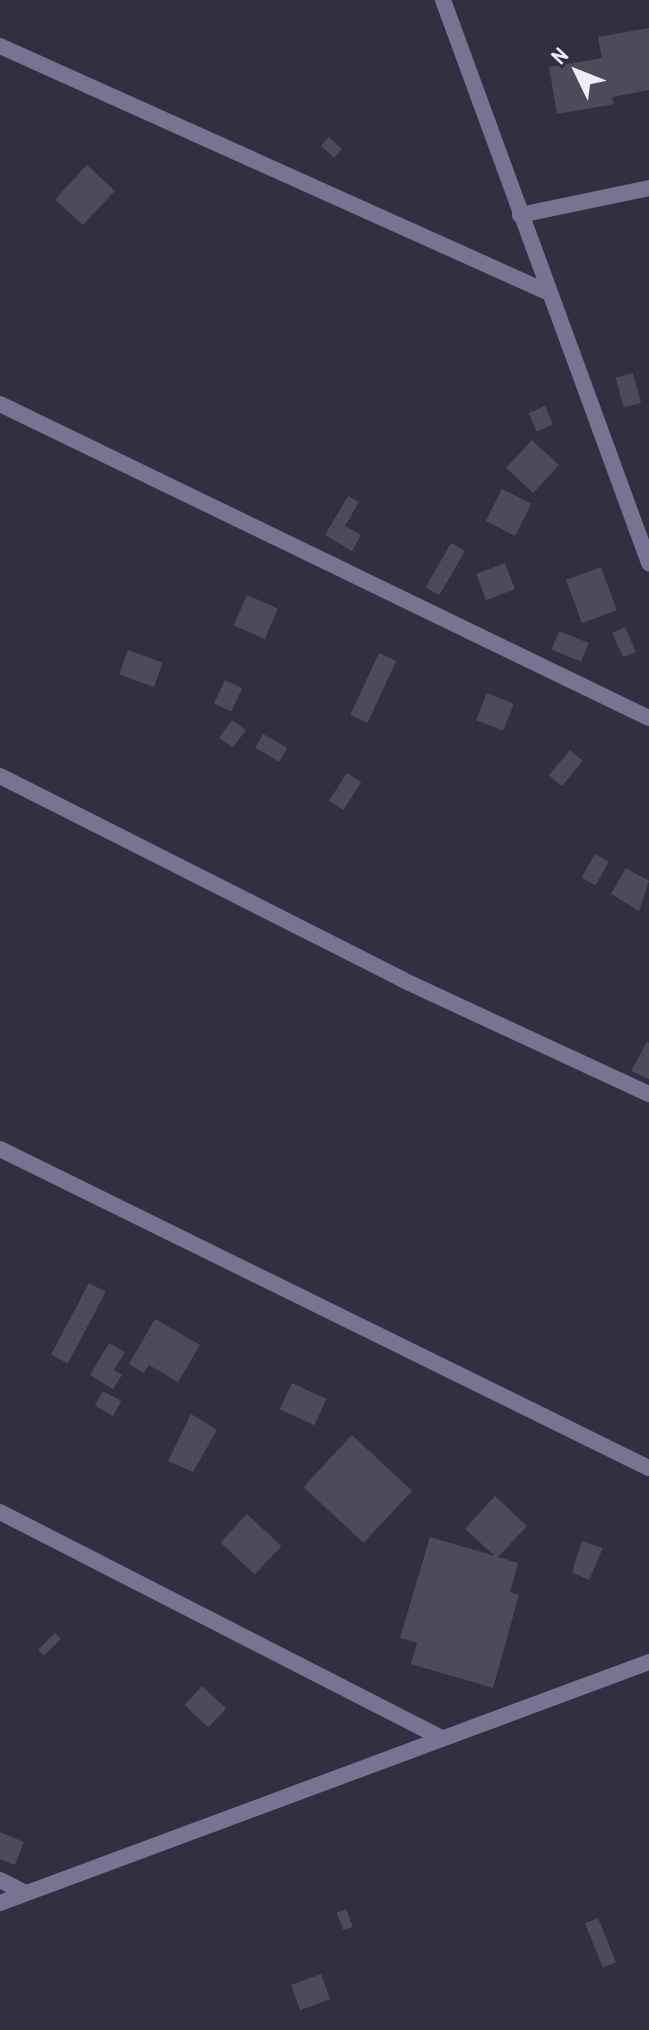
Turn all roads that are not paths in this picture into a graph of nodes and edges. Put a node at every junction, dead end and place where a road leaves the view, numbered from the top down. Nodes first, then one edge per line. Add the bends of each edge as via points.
1 (443, 0) edge
2 (0, 46) edge
3 (649, 188) edge
4 (520, 215) junction
5 (547, 292) junction
6 (0, 404) edge
7 (649, 563) edge
8 (649, 718) edge
9 (0, 776) edge
10 (649, 1094) edge
11 (0, 1149) edge
12 (649, 1468) edge
13 (0, 1512) edge
14 (649, 1662) edge
15 (439, 1737) junction
16 (0, 1880) edge
17 (26, 1893) junction
18 (0, 1903) edge

1 - 4 street
2 - 5 street
3 - 4 street
4 - 5 street
5 - 7 street
6 - 8 street
9 - 10 street via 403,980
11 - 12 street
13 - 15 street
14 - 15 street
15 - 17 street
16 - 17 street
17 - 18 street

